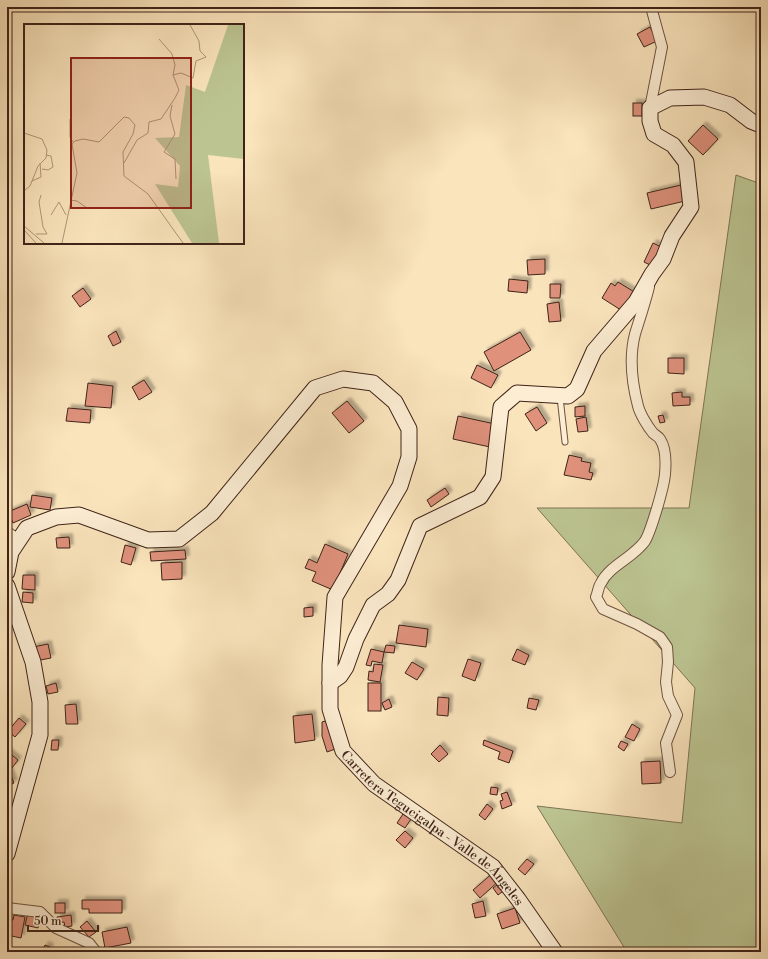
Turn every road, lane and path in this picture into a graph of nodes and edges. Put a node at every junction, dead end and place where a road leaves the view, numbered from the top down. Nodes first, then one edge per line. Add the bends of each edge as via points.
1 (651, 7) edge
2 (650, 108) junction
3 (761, 125) edge
4 (652, 274) junction
5 (560, 396) junction
6 (565, 442) dead end
7 (13, 536) edge
8 (7, 572) edge
9 (7, 586) edge
10 (330, 683) junction
11 (670, 772) dead end
12 (7, 854) edge
13 (7, 908) edge
14 (96, 952) edge
15 (555, 952) edge

1 - 2 street via 662,47
2 - 3 main road via 670,98 704,97 730,105 751,121
2 - 4 main road via 654,134 673,145 686,162 690,207 672,236 663,259
4 - 5 main road via 636,302 594,351 577,389 568,396
4 - 11 street via 635,335 632,354 633,374 639,408 652,432 660,439 665,454 663,487 645,541 610,571 601,582 596,597 603,609 660,637 667,647 668,696 677,715 666,743
5 - 6 lane
5 - 10 main road via 517,393 501,407 493,477 480,497 420,526 398,580 388,594 373,606 356,639 346,667 340,676
7 - 8 main road, Carretera Tegucigalpa - Valle de Ángeles
7 - 10 main road, Carretera Tegucigalpa - Valle de Ángeles via 56,517 79,515 148,540 179,539 212,513 316,388 343,379 373,383 395,402 409,430 409,457 400,486 335,597
9 - 12 main road via 33,662 40,702 40,735
10 - 15 main road, Carretera Tegucigalpa - Valle de Ángeles via 330,709 343,751 374,784 493,867
13 - 14 street via 40,912 56,928 89,943

